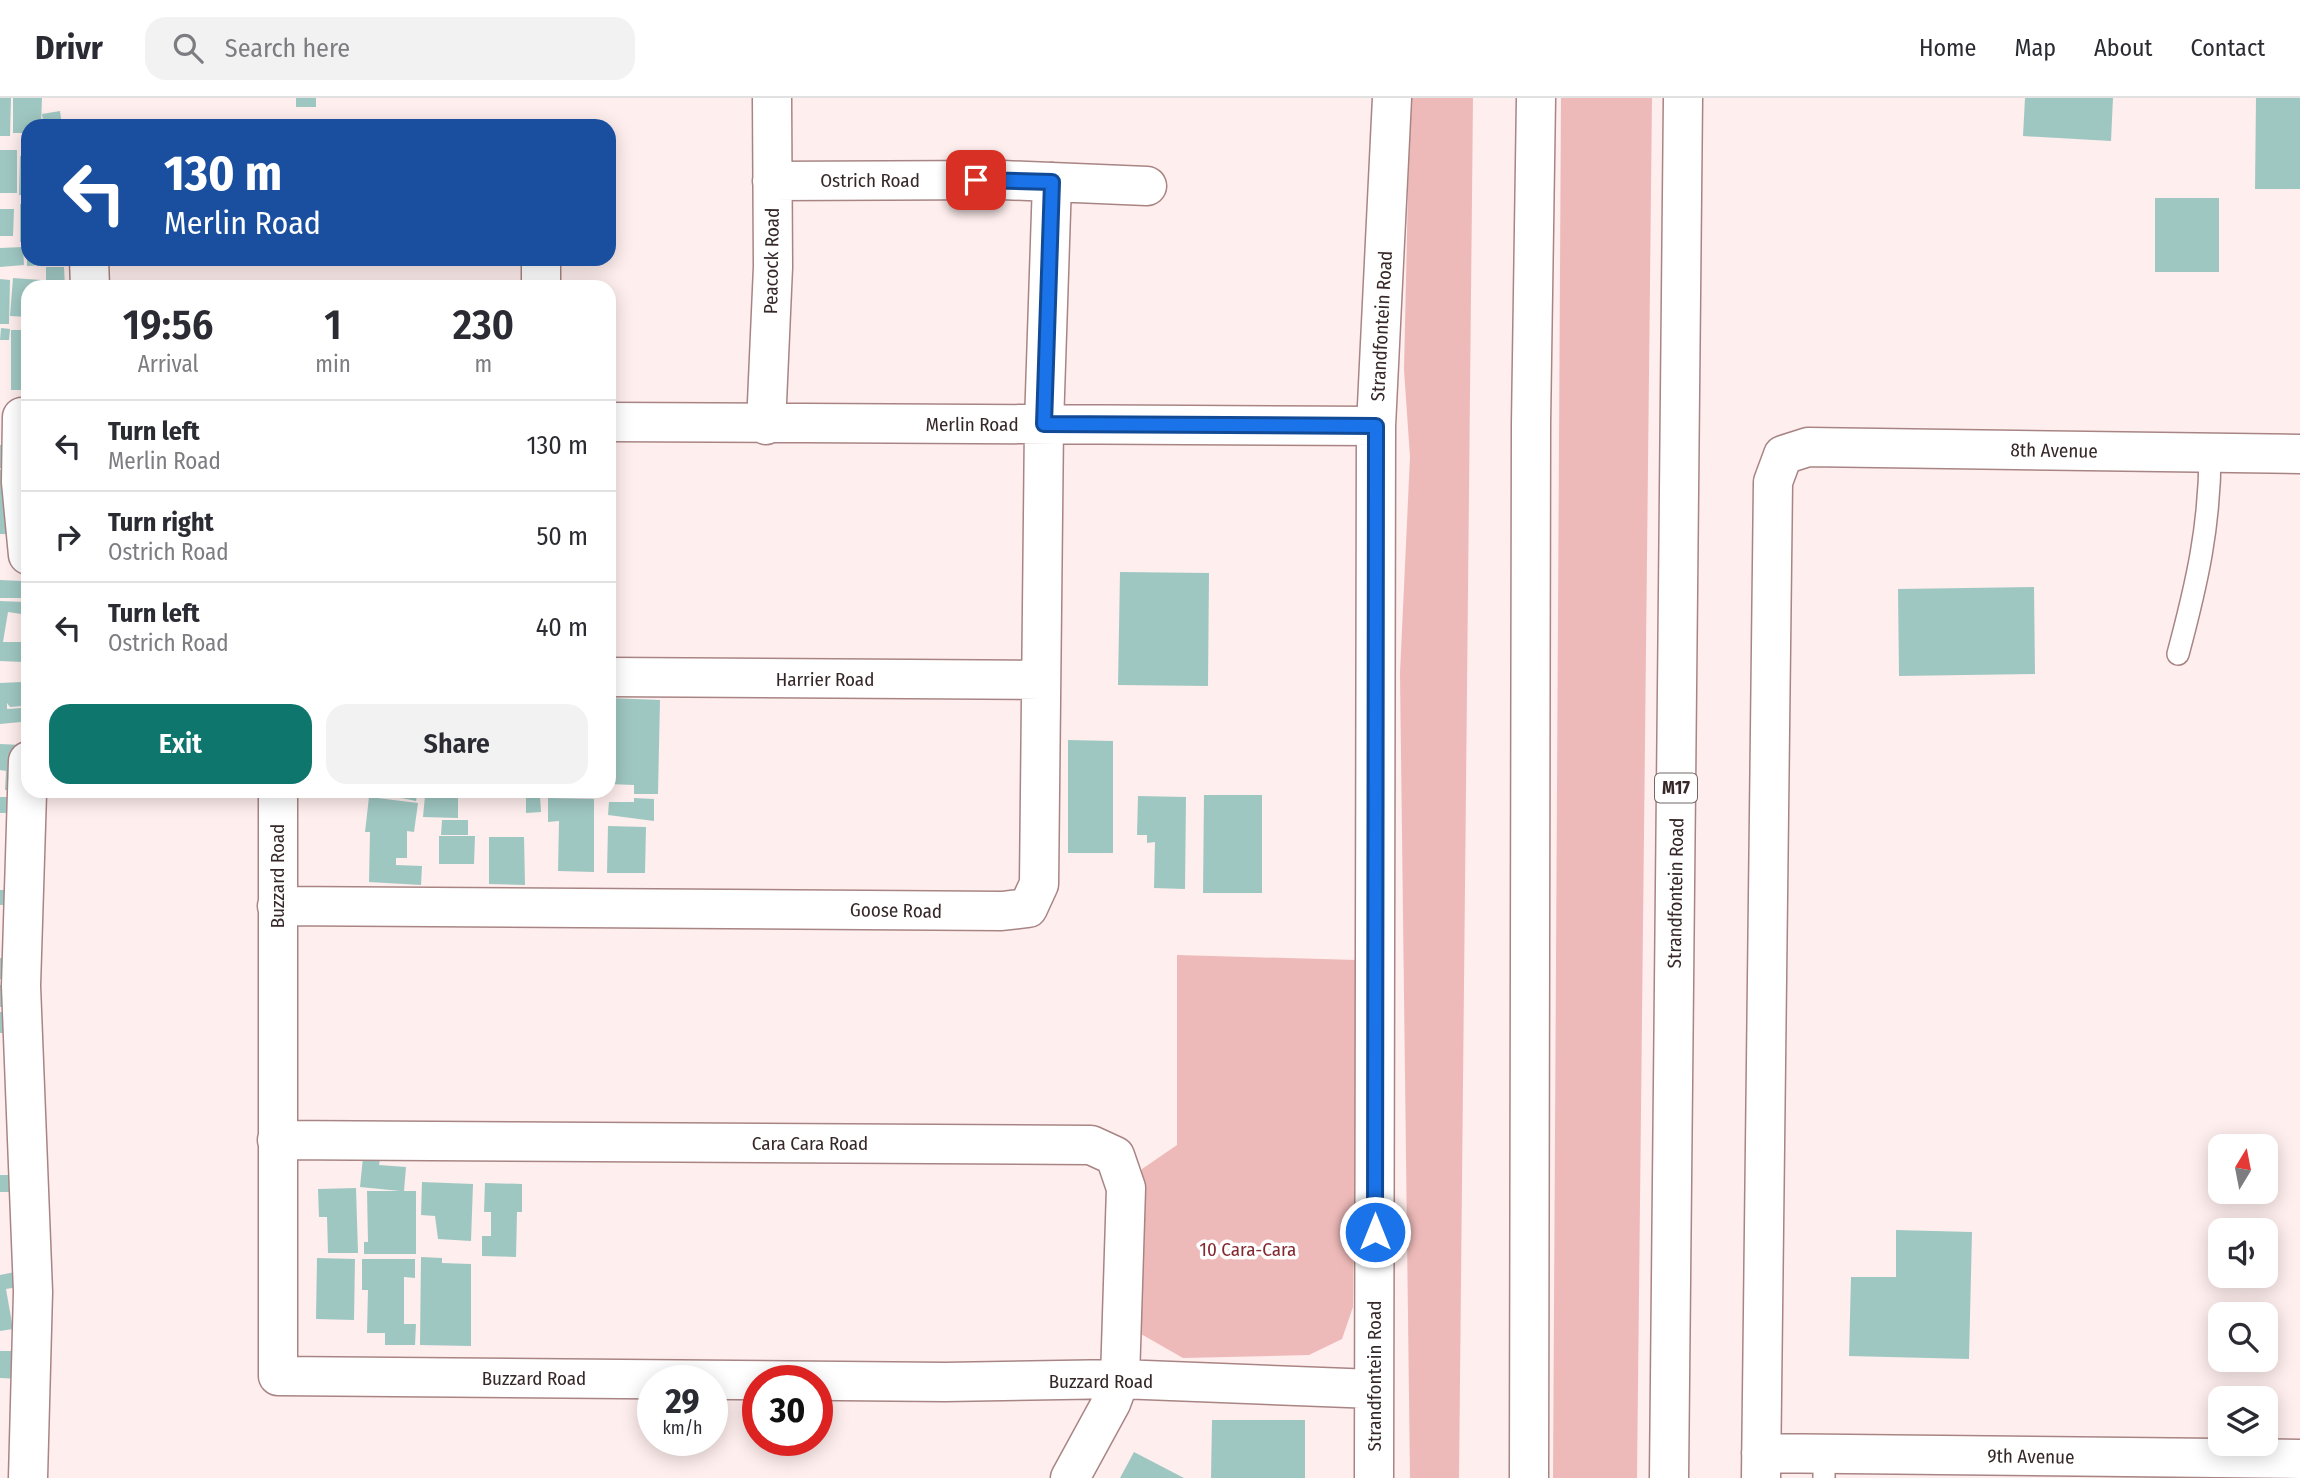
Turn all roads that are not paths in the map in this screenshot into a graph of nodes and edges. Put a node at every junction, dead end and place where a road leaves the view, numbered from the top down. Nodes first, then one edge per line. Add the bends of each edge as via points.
1 (772, 98) edge
2 (1392, 98) edge
3 (1536, 98) edge
4 (1683, 98) edge
5 (772, 181) junction
6 (1052, 182) junction
7 (1147, 186) dead end
8 (17, 417) edge
9 (616, 422) edge
10 (1044, 424) junction
11 (766, 425) junction
12 (1376, 426) junction
13 (2210, 452) junction
14 (2300, 454) edge
15 (21, 482) edge
16 (2178, 654) dead end
17 (616, 677) edge
18 (1040, 680) junction
19 (23, 798) edge
20 (278, 798) edge
21 (11, 878) edge
22 (277, 906) junction
23 (277, 1140) junction
24 (1120, 1379) junction
25 (1374, 1389) junction
26 (2300, 1459) edge
27 (1761, 1465) edge
28 (1824, 1466) edge
29 (27, 1478) edge
30 (1070, 1478) edge
31 (1374, 1478) edge
32 (1529, 1478) edge
33 (1669, 1478) edge

1 - 5 street, Peacock Road
2 - 12 street, Strandfontein Road
3 - 32 street
4 - 33 street, Strandfontein Road / M17
5 - 6 street, Ostrich Road
5 - 11 street, Peacock Road
6 - 7 street, Ostrich Road
6 - 10 street
8 - 15 street
9 - 11 street, Merlin Road
10 - 11 street, Merlin Road
10 - 12 street, Merlin Road
10 - 18 street, Goose Road
12 - 25 street, Strandfontein Road
13 - 14 street, 8th Avenue
13 - 16 lane via 2208,521 2200,573
13 - 27 street, 8th Avenue via 1808,447 1783,456 1773,482
17 - 18 street, Harrier Road
18 - 22 street, Goose Road via 1039,884 1028,908 1002,912
19 - 21 street
20 - 22 street, Buzzard Road
21 - 29 street via 21,986 33,1292
22 - 23 street, Buzzard Road
23 - 24 street, Cara Cara Road via 1091,1145 1115,1156 1125,1188
23 - 24 street, Buzzard Road via 278,1376 931,1382
24 - 25 street, Buzzard Road
24 - 30 street
25 - 31 street, Strandfontein Road
26 - 28 street, 9th Avenue
27 - 28 street, 9th Avenue

